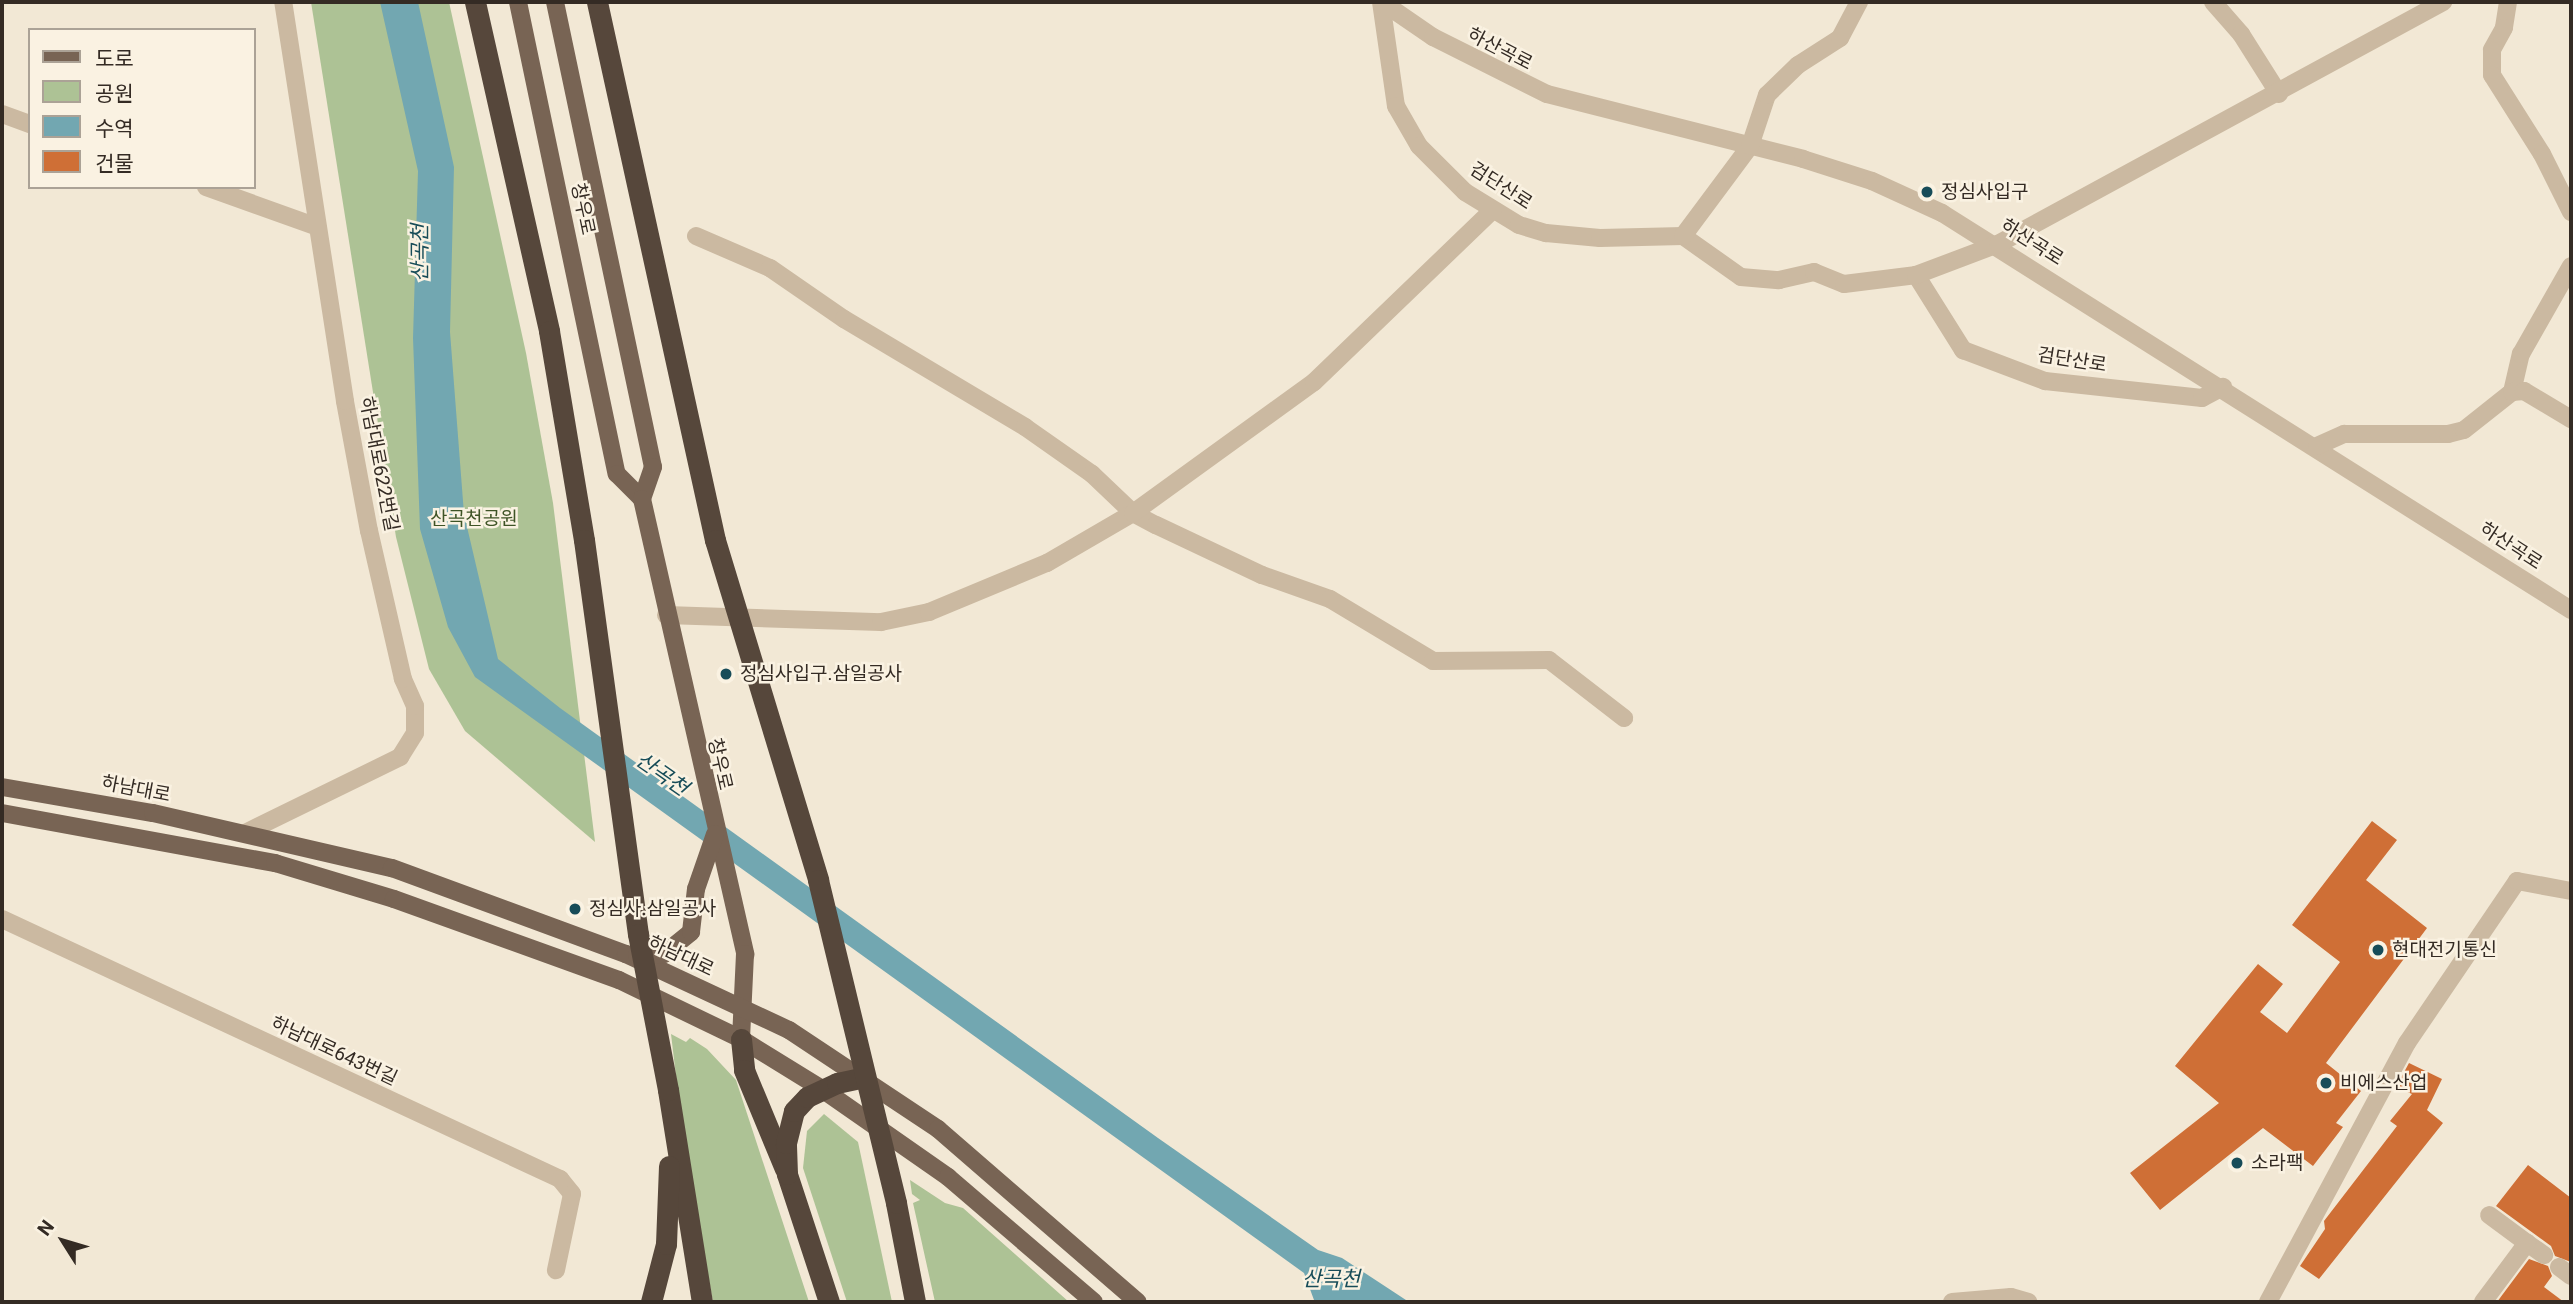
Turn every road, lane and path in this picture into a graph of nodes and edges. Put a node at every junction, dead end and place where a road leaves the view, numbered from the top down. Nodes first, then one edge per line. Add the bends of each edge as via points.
1 (283, 2) edge
2 (475, 2) edge
3 (518, 2) edge
4 (555, 2) edge
5 (597, 2) edge
6 (1381, 2) edge
7 (1859, 2) edge
8 (2213, 2) edge
9 (2443, 2) edge
10 (2508, 2) edge
11 (2278, 94) junction
12 (2, 114) edge
13 (28, 123) edge
14 (1750, 146) junction
15 (212, 189) edge
16 (1493, 210) junction
17 (2571, 212) edge
18 (315, 226) junction
19 (696, 236) dead end
20 (1683, 236) junction
21 (1998, 244) junction
22 (2571, 267) edge
23 (1916, 275) junction
24 (2223, 387) junction
25 (2512, 392) junction
26 (2571, 419) edge
27 (2317, 446) junction
28 (642, 499) junction
29 (1133, 513) junction
30 (2571, 610) edge
31 (666, 615) junction
32 (1624, 718) dead end
33 (2, 788) edge
34 (2, 813) edge
35 (246, 833) junction
36 (715, 834) junction
37 (2571, 891) edge
38 (2, 919) edge
39 (626, 954) junction
40 (744, 1009) junction
41 (741, 1040) junction
42 (861, 1078) junction
43 (822, 1089) junction
44 (668, 1090) junction
45 (787, 1174) junction
46 (2489, 1215) dead end
47 (2527, 1243) junction
48 (2544, 1255) dead end
49 (556, 1270) dead end
50 (651, 1302) edge
51 (702, 1302) edge
52 (830, 1302) edge
53 (914, 1302) edge
54 (1094, 1302) edge
55 (1138, 1302) edge
56 (1952, 1302) edge
57 (2028, 1302) edge
58 (2268, 1302) edge
59 (2483, 1302) edge

1 - 18 street, 하남대로622번길
2 - 44 highway, bridge via 549,331 638,934
3 - 28 main road, 창우로 via 617,474
4 - 28 main road, 창우로 via 653,467
5 - 53 highway, bridge via 715,540 818,880 896,1203
6 - 14 street, 하산곡로 via 1500,75 1547,94
6 - 16 street, 검단산로 via 1396,106 1419,146 1465,192
7 - 14 street via 1840,37 1798,65 1766,96
8 - 11 street via 2241,33
9 - 11 street
10 - 17 street via 2504,27 2492,50 2492,75 2542,153
11 - 21 street
12 - 13 street
14 - 20 street
14 - 21 street, 하산곡로 via 1872,181
15 - 18 street
16 - 20 street, 검단산로 via 1546,233 1600,238
16 - 29 street via 1314,382
18 - 35 street, 하남대로622번길 via 369,531 403,679 415,706 415,733 400,757
19 - 29 street via 770,268 844,319 1025,427 1092,474
20 - 23 street via 1741,277 1779,280 1814,272 1844,284
21 - 23 street
21 - 24 street, 하산곡로
22 - 25 street via 2521,354
23 - 24 street, 검단산로 via 1963,350 2045,381 2202,398
24 - 27 street, 하산곡로
25 - 26 street via 2524,391
25 - 27 street via 2464,430 2344,434
27 - 30 street, 하산곡로
28 - 31 main road, 창우로
29 - 31 street via 1047,564 929,612 881,622 844,623
29 - 32 street via 1251,570 1330,599 1433,661 1549,660
31 - 36 main road, 창우로
33 - 35 main road, 하남대로
34 - 41 main road via 275,863 394,899 619,980
35 - 39 main road, 하남대로 via 391,868
36 - 39 main road via 696,889 691,932 672,951 653,956
36 - 40 main road, 창우로 via 740,934
37 - 58 street via 2517,881 2407,1043
38 - 49 street, 하남대로643번길 via 560,1179 572,1194
39 - 40 main road, 하남대로
40 - 41 main road, 창우로
40 - 42 main road, 하남대로 via 789,1030
41 - 43 main road
41 - 45 highway via 744,1070 769,1140
42 - 43 highway
42 - 55 main road, 하남대로 via 987,1169
43 - 45 highway via 794,1111 786,1143
43 - 54 main road via 948,1177
44 - 50 highway via 666,1244
44 - 51 highway
45 - 52 highway
46 - 47 street
47 - 48 street
47 - 59 street
56 - 57 street via 2011,1297

